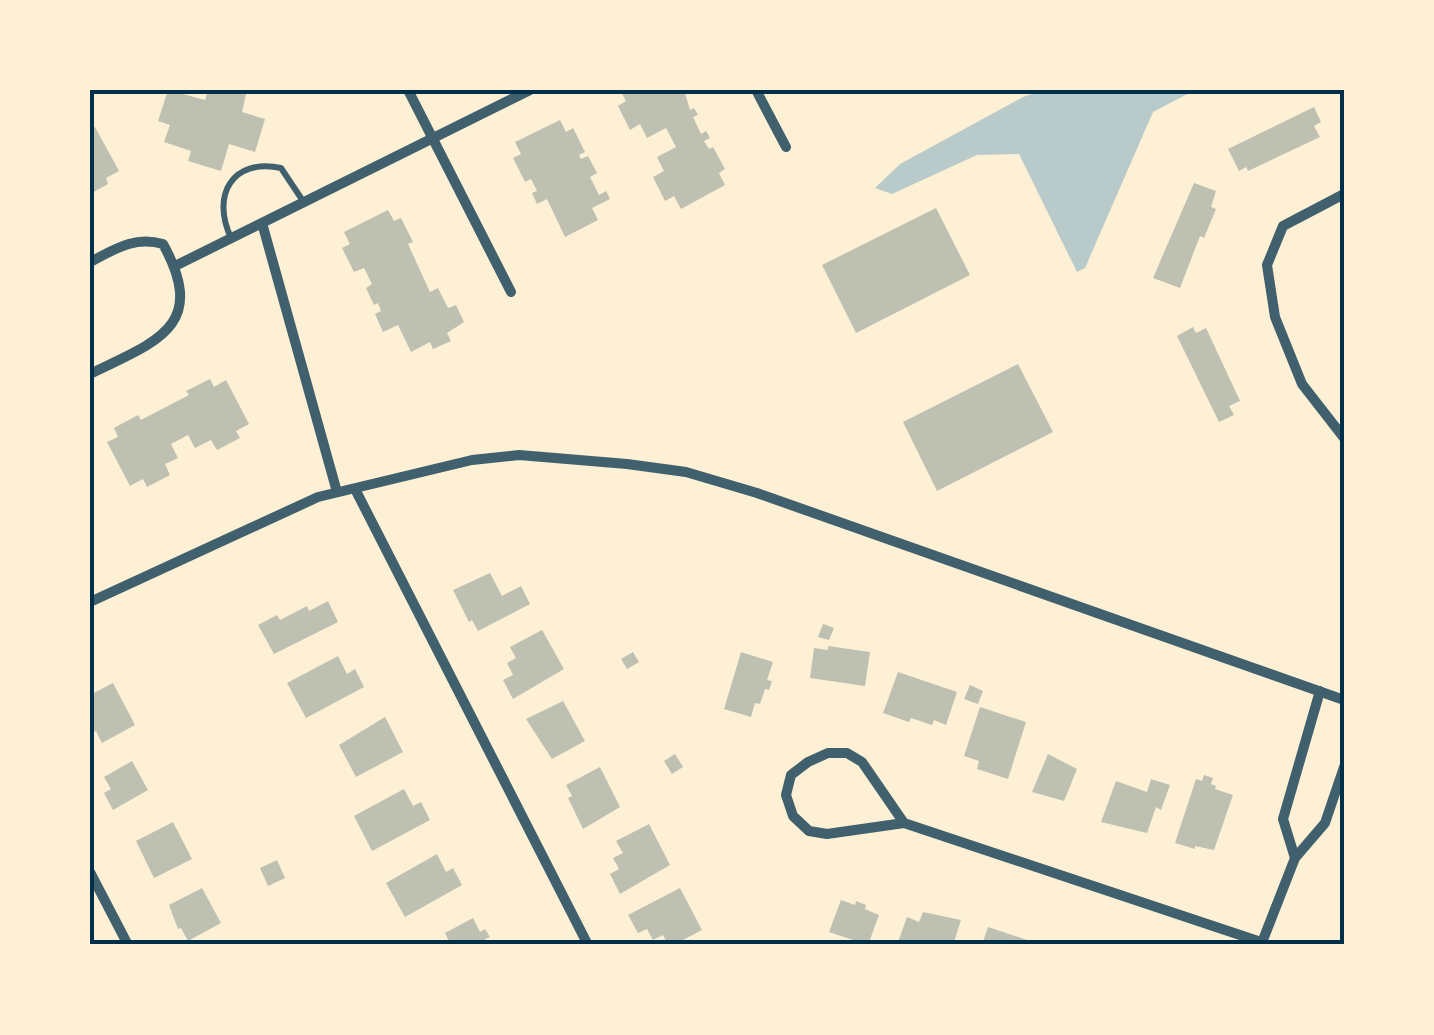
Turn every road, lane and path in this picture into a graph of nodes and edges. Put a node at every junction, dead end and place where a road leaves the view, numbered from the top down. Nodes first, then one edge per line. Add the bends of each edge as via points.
1 (408, 90) edge
2 (530, 90) edge
3 (756, 90) edge
4 (433, 139) junction
5 (786, 147) dead end
6 (1344, 194) edge
7 (304, 202) junction
8 (262, 223) junction
9 (232, 238) junction
10 (90, 262) edge
11 (175, 266) junction
12 (511, 292) dead end
13 (90, 374) edge
14 (1344, 438) edge
15 (354, 489) junction
16 (337, 492) junction
17 (90, 602) edge
18 (1320, 691) junction
19 (1344, 700) edge
20 (1344, 767) edge
21 (904, 823) junction
22 (1295, 858) junction
23 (90, 872) edge
24 (1261, 944) edge
25 (128, 945) edge
26 (588, 945) edge

1 - 4 street
2 - 4 street
3 - 5 street
4 - 7 street
4 - 12 street
6 - 14 street via 1283,226 1268,264 1274,317 1302,384
7 - 8 street
7 - 9 lane via 282,168 241,174 222,195
8 - 9 street
8 - 16 street
9 - 11 street
10 - 11 street via 144,239 163,244
11 - 13 street via 175,324
15 - 16 street
15 - 18 street via 518,455 686,472
15 - 26 street
16 - 17 street
18 - 19 street
18 - 22 street via 1284,819
20 - 22 street via 1324,823
21 - 21 street via 862,762 848,753 828,753 791,775 786,794 793,816 809,831
21 - 24 street
22 - 24 street
23 - 25 street

